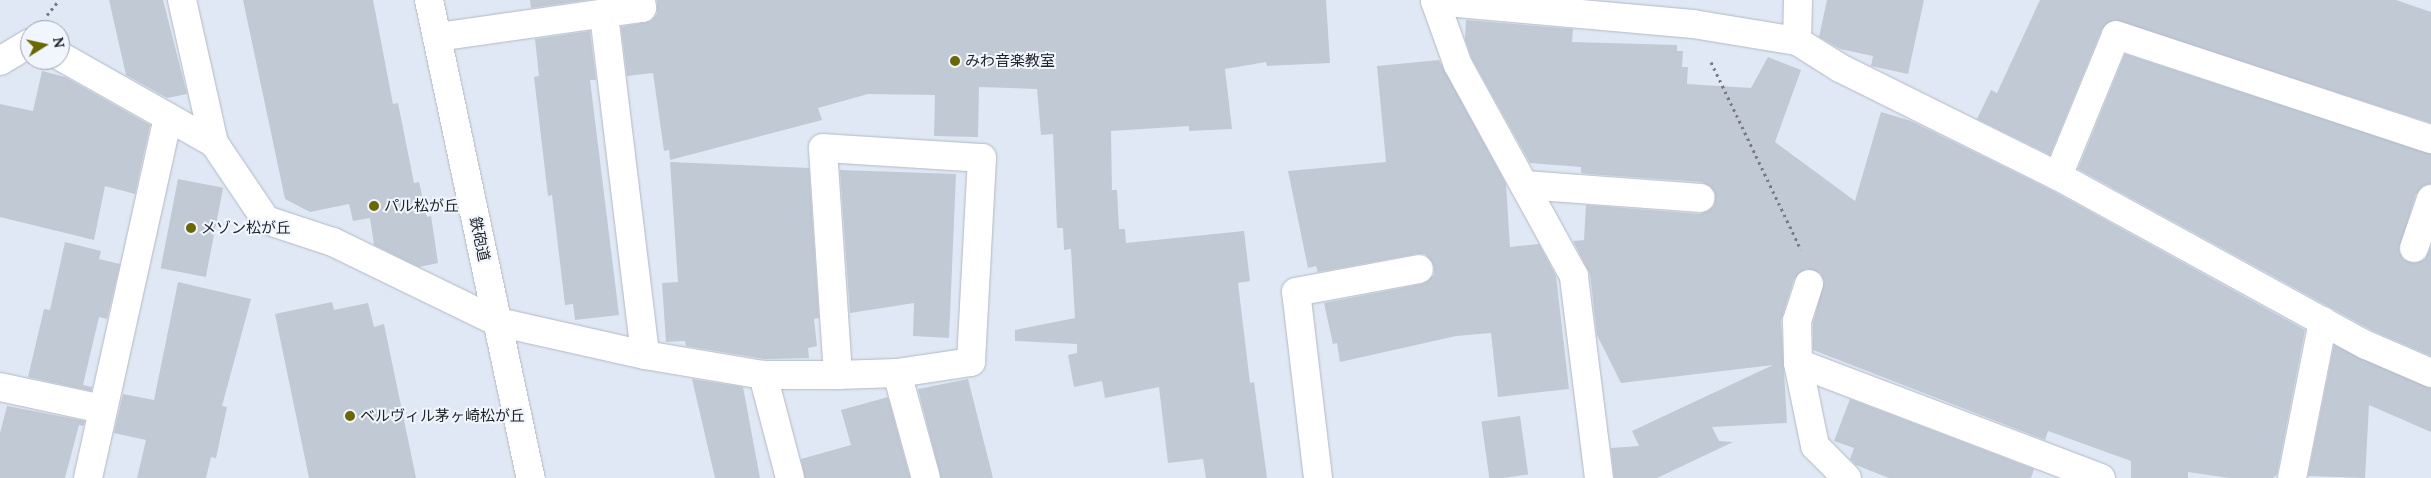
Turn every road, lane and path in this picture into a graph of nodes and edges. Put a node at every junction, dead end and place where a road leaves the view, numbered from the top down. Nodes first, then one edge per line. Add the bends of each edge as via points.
1 (182, 0) edge
2 (429, 0) edge
3 (641, 0) edge
4 (1798, 0) edge
5 (604, 15) junction
6 (1692, 24) junction
7 (438, 37) junction
8 (1798, 41) junction
9 (20, 49) edge
10 (0, 61) edge
11 (70, 62) edge
12 (168, 118) junction
13 (2431, 139) edge
14 (214, 143) junction
15 (2058, 176) junction
16 (1525, 185) junction
17 (1702, 198) dead end
18 (2431, 199) edge
19 (2414, 248) dead end
20 (1419, 268) dead end
21 (1809, 284) joint
22 (2323, 321) junction
23 (498, 322) junction
24 (645, 355) junction
25 (1798, 363) junction
26 (897, 372) junction
27 (2431, 373) edge
28 (763, 375) junction
29 (838, 375) junction
30 (0, 386) edge
31 (103, 409) junction
32 (88, 478) edge
33 (531, 478) edge
34 (790, 478) edge
35 (926, 478) edge
36 (1318, 478) edge
37 (1598, 478) edge
38 (1847, 478) edge
39 (2101, 478) edge
40 (2292, 478) edge

1 - 14 street
2 - 7 street, 鉄砲道
3 - 5 street via 642,8
4 - 8 street
5 - 7 street
5 - 24 street
6 - 8 street
6 - 16 street via 1435,1 1458,65
6 - 21 path via 1802,254
7 - 23 street, 鉄砲道
8 - 15 street via 1840,68
9 - 10 street
11 - 12 street
12 - 14 street
12 - 31 street
13 - 15 street via 2116,35
14 - 23 street via 266,220 333,242
15 - 22 street
16 - 17 street
16 - 37 street via 1574,276
18 - 19 street
20 - 36 street via 1296,292
21 - 25 street via 1797,321
22 - 27 street via 2366,345
22 - 40 street
23 - 24 street
23 - 33 street, 鉄砲道
24 - 28 street
25 - 38 street via 1814,446
25 - 39 street
26 - 29 street
26 - 29 street via 971,362 982,158 823,148
26 - 35 street
28 - 29 street
28 - 34 street
30 - 31 street
31 - 32 street

